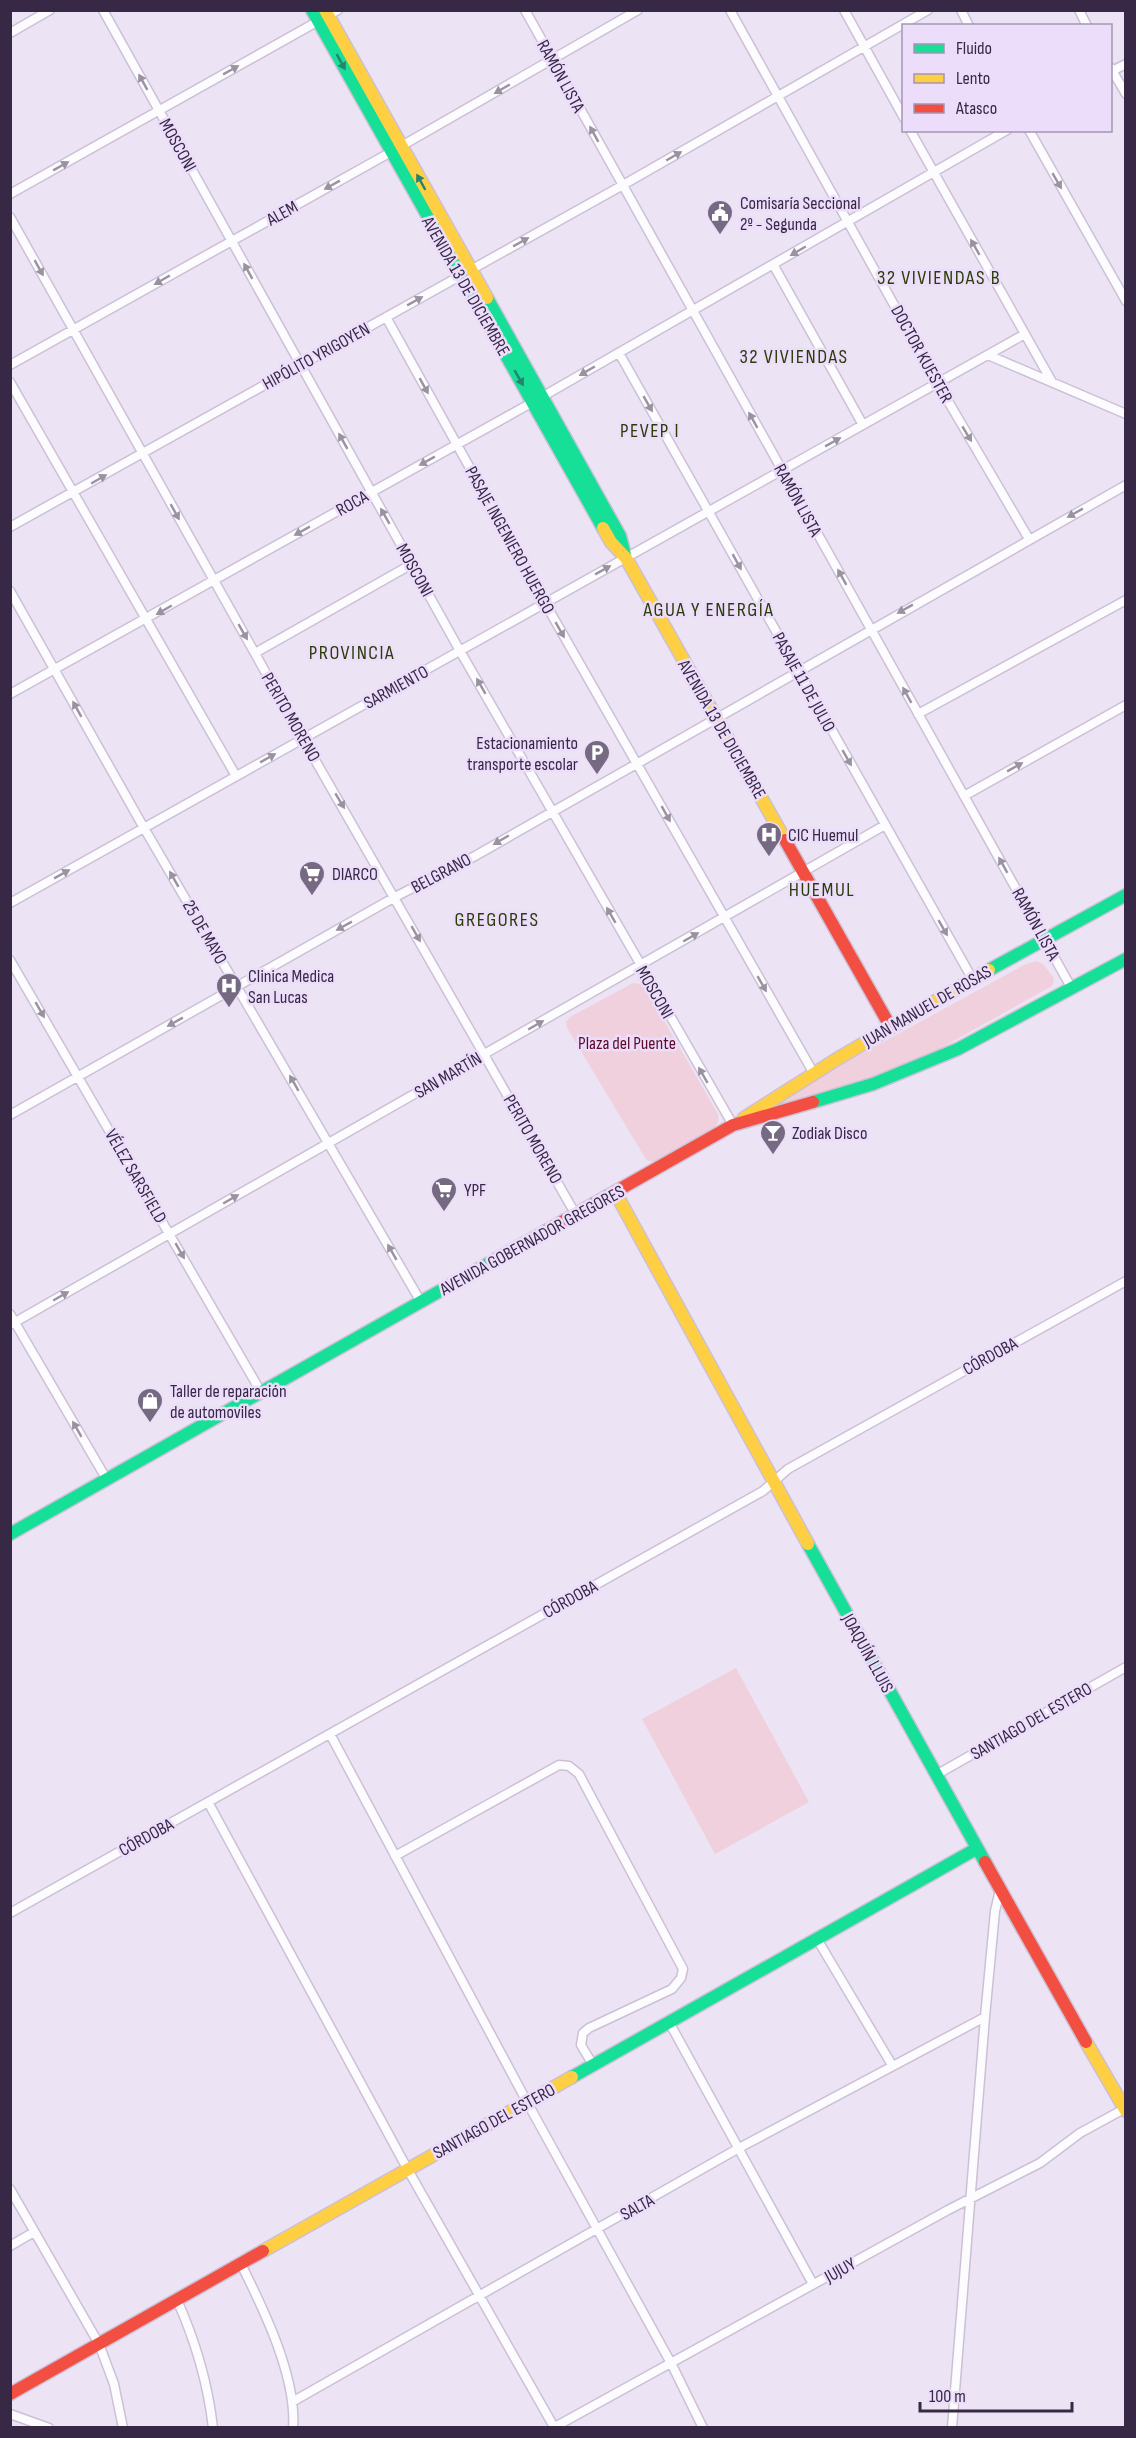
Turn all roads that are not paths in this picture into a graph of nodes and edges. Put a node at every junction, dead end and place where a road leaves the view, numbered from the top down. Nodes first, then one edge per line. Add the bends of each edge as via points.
1 (50, 10) edge
2 (103, 10) edge
3 (525, 10) edge
4 (638, 10) edge
5 (730, 10) edge
6 (844, 10) edge
7 (928, 10) edge
8 (961, 10) edge
9 (1079, 10) edge
10 (324, 14) edge
11 (903, 24) edge
12 (968, 24) edge
13 (1086, 24) edge
14 (902, 25) edge
15 (10, 33) edge
16 (864, 46) junction
17 (552, 60) junction
18 (1112, 72) edge
19 (1125, 94) edge
20 (778, 96) junction
21 (159, 111) junction
22 (902, 116) edge
23 (911, 132) edge
24 (1003, 132) edge
25 (1030, 132) edge
26 (396, 149) junction
27 (933, 172) junction
28 (623, 185) junction
29 (10, 194) edge
30 (10, 217) edge
31 (849, 222) junction
32 (231, 241) junction
33 (774, 266) junction
34 (465, 273) junction
35 (1125, 301) edge
36 (693, 311) junction
37 (386, 316) junction
38 (74, 330) junction
39 (1024, 334) junction
40 (619, 353) junction
41 (988, 355) junction
42 (10, 365) edge
43 (300, 365) junction
44 (10, 382) edge
45 (1052, 382) junction
46 (938, 384) junction
47 (538, 400) junction
48 (1125, 414) edge
49 (863, 425) junction
50 (457, 444) junction
51 (143, 454) junction
52 (782, 471) junction
53 (1125, 484) edge
54 (371, 492) junction
55 (73, 494) junction
56 (708, 511) junction
57 (10, 527) edge
58 (1029, 539) junction
59 (626, 558) junction
60 (412, 564) junction
61 (214, 581) junction
62 (10, 591) edge
63 (1125, 600) edge
64 (545, 603) junction
65 (146, 620) junction
66 (870, 628) junction
67 (460, 651) junction
68 (255, 653) junction
69 (54, 669) junction
70 (797, 670) junction
71 (10, 694) edge
72 (1125, 705) edge
73 (918, 714) junction
74 (715, 718) junction
75 (303, 739) junction
76 (637, 763) junction
77 (236, 776) junction
78 (964, 796) junction
79 (552, 811) junction
80 (885, 825) junction
81 (144, 828) junction
82 (804, 872) junction
83 (1125, 895) edge
84 (395, 897) junction
85 (10, 903) edge
86 (724, 918) junction
87 (1044, 939) junction
88 (1125, 959) edge
89 (10, 960) edge
90 (640, 965) junction
91 (973, 980) junction
92 (237, 986) junction
93 (1072, 989) junction
94 (890, 1026) junction
95 (485, 1054) junction
96 (813, 1072) junction
97 (78, 1076) junction
98 (10, 1115) edge
99 (733, 1125) junction
100 (329, 1143) junction
101 (615, 1192) junction
102 (576, 1215) junction
103 (170, 1234) junction
104 (1125, 1281) edge
105 (421, 1302) junction
106 (10, 1314) edge
107 (13, 1324) edge
108 (261, 1392) junction
109 (106, 1480) junction
110 (773, 1481) junction
111 (10, 1534) edge
112 (1125, 1667) edge
113 (330, 1734) junction
114 (936, 1775) junction
115 (208, 1802) junction
116 (976, 1849) junction
117 (395, 1856) junction
118 (1000, 1890) junction
119 (10, 1912) edge
120 (817, 1939) junction
121 (985, 2017) junction
122 (669, 2022) junction
123 (593, 2065) junction
124 (892, 2065) junction
125 (527, 2102) junction
126 (1125, 2110) edge
127 (739, 2148) junction
128 (408, 2170) junction
129 (10, 2189) edge
130 (970, 2198) junction
131 (598, 2229) junction
132 (34, 2232) junction
133 (10, 2246) edge
134 (241, 2264) junction
135 (813, 2284) junction
136 (479, 2296) junction
137 (177, 2300) junction
138 (99, 2344) junction
139 (671, 2363) junction
140 (10, 2394) edge
141 (292, 2402) junction
142 (10, 2414) edge
143 (49, 2427) edge
144 (123, 2427) edge
145 (213, 2427) edge
146 (293, 2427) edge
147 (553, 2427) edge
148 (703, 2427) edge
149 (952, 2427) edge

1 - 15 street
21 -> 2 street, MOSCONI
3 - 17 street, RAMÓN LISTA
4 - 17 street, ALEM
5 - 20 street, DOCTOR KUESTER
6 - 16 street
7 - 11 street, HIPÓLITO YRIGOYEN
8 - 12 street
9 - 13 street
21 -> 10 street
10 - 26 street, AVENIDA 13 DE DICIEMBRE
14 - 16 street, HIPÓLITO YRIGOYEN
16 - 20 street, HIPÓLITO YRIGOYEN
16 - 22 street
17 -> 26 street, ALEM
28 -> 17 street, RAMÓN LISTA
18 - 19 street
28 -> 20 street, HIPÓLITO YRIGOYEN
20 - 31 street, DOCTOR KUESTER
29 -> 21 street
21 - 32 street, MOSCONI
23 - 27 street
24 - 27 street, ROCA
25 -> 35 street
26 -> 32 street, ALEM
26 - 34 street, AVENIDA 13 DE DICIEMBRE
27 - 31 street, ROCA
39 -> 27 street
34 -> 28 street, HIPÓLITO YRIGOYEN
28 - 36 street, RAMÓN LISTA
30 -> 38 street, PERITO MORENO
31 -> 33 street, ROCA
31 - 46 street, DOCTOR KUESTER
32 -> 38 street, ALEM
43 -> 32 street, MOSCONI
33 - 36 street, ROCA
33 - 49 street
37 -> 34 street, HIPÓLITO YRIGOYEN
34 - 47 street, AVENIDA 13 DE DICIEMBRE
36 - 40 street, ROCA
52 -> 36 street, RAMÓN LISTA
37 - 43 street, HIPÓLITO YRIGOYEN
37 -> 50 street, PASAJE INGENIERO HUERGO
38 - 42 street, ALEM
38 - 51 street, PERITO MORENO
39 - 41 street, SARMIENTO
39 - 45 street
40 -> 47 street, ROCA
40 -> 56 street, PASAJE 11 DE JULIO
41 - 45 street
41 - 46 street, SARMIENTO
43 - 51 street, HIPÓLITO YRIGOYEN
54 -> 43 street, MOSCONI
44 - 55 street
45 - 48 street
46 - 49 street, SARMIENTO
46 -> 58 street, DOCTOR KUESTER
47 - 50 street, ROCA
47 - 59 street, AVENIDA 13 DE DICIEMBRE via 620,536
52 -> 49 street, SARMIENTO
50 -> 54 street, ROCA
50 - 64 street, PASAJE INGENIERO HUERGO
55 -> 51 street, HIPÓLITO YRIGOYEN
51 -> 61 street, PERITO MORENO
52 - 56 street, SARMIENTO
66 -> 52 street, RAMÓN LISTA
53 -> 58 street, BELGRANO
60 -> 54 street, MOSCONI
54 -> 61 street, ROCA
55 - 57 street, HIPÓLITO YRIGOYEN
55 - 65 street
56 - 59 street, SARMIENTO
56 -> 70 street, PASAJE 11 DE JULIO
58 -> 66 street, BELGRANO
64 -> 59 street, SARMIENTO
59 - 74 street, AVENIDA 13 DE DICIEMBRE
60 - 67 street, MOSCONI
60 - 68 street
61 -> 65 street, ROCA
61 -> 68 street, PERITO MORENO
62 - 69 street, 25 DE MAYO
63 - 73 street
64 - 67 street, SARMIENTO
64 -> 76 street, PASAJE INGENIERO HUERGO
65 - 69 street, ROCA
65 - 77 street
66 - 70 street, BELGRANO
73 -> 66 street, RAMÓN LISTA
67 - 75 street, SARMIENTO
79 -> 67 street, MOSCONI
68 - 75 street, PERITO MORENO
69 - 71 street, ROCA
81 -> 69 street, 25 DE MAYO
70 - 74 street, BELGRANO
70 -> 80 street, PASAJE 11 DE JULIO
78 -> 72 street
73 - 78 street, RAMÓN LISTA
74 - 76 street, BELGRANO
74 - 82 street, AVENIDA 13 DE DICIEMBRE
77 -> 75 street, SARMIENTO
75 -> 84 street, PERITO MORENO
76 - 79 street, BELGRANO
76 -> 86 street, PASAJE INGENIERO HUERGO
77 - 81 street, SARMIENTO
87 -> 78 street, RAMÓN LISTA
79 -> 84 street, BELGRANO
90 -> 79 street, MOSCONI
80 - 82 street, SAN MARTÍN
80 -> 91 street, PASAJE 11 DE JULIO
85 -> 81 street, SARMIENTO
92 -> 81 street, 25 DE MAYO
82 - 86 street, SAN MARTÍN
82 - 94 street, AVENIDA 13 DE DICIEMBRE
83 - 87 street, JUAN MANUEL DE ROSAS
84 -> 92 street, BELGRANO
84 -> 95 street, PERITO MORENO
90 -> 86 street, SAN MARTÍN
86 -> 96 street, PASAJE INGENIERO HUERGO
87 - 91 street, JUAN MANUEL DE ROSAS
87 - 93 street, RAMÓN LISTA
88 - 93 street, AVENIDA GOBERNADOR GREGORES
89 -> 97 street, VÉLEZ SARSFIELD
95 -> 90 street, SAN MARTÍN
99 -> 90 street, MOSCONI
91 - 94 street, JUAN MANUEL DE ROSAS
92 -> 97 street, BELGRANO
100 -> 92 street, 25 DE MAYO
93 - 99 street, AVENIDA GOBERNADOR GREGORES via 916,1067 838,1095
94 - 96 street, JUAN MANUEL DE ROSAS
95 - 100 street, SAN MARTÍN
95 - 102 street, PERITO MORENO
96 - 99 street, JUAN MANUEL DE ROSAS
97 - 98 street, BELGRANO
97 - 103 street, VÉLEZ SARSFIELD
99 - 101 street, AVENIDA GOBERNADOR GREGORES
103 -> 100 street, SAN MARTÍN
105 -> 100 street, 25 DE MAYO
101 - 102 street, AVENIDA GOBERNADOR GREGORES
101 - 110 street, JOAQUÍN LLUIS
102 - 105 street, AVENIDA GOBERNADOR GREGORES
107 -> 103 street, SAN MARTÍN
103 -> 108 street, VÉLEZ SARSFIELD
104 - 110 street, CÓRDOBA via 788,1468
105 - 108 street, AVENIDA GOBERNADOR GREGORES
106 - 107 street
109 -> 107 street
108 - 109 street, AVENIDA GOBERNADOR GREGORES
109 - 111 street, AVENIDA GOBERNADOR GREGORES
110 - 113 street, CÓRDOBA via 762,1491
110 - 114 street, JOAQUÍN LLUIS
112 - 114 street, SANTIAGO DEL ESTERO
113 - 115 street, CÓRDOBA
113 - 117 street
114 - 116 street, JOAQUÍN LLUIS
115 - 119 street, CÓRDOBA
115 - 128 street
116 - 118 street, JOAQUÍN LLUIS
116 - 120 street, SANTIAGO DEL ESTERO
117 - 123 street via 560,1765 579,1774 683,1969 672,1989 583,2033 580,2045
117 - 125 street
118 - 121 street
118 - 126 street, JOAQUÍN LLUIS
120 - 122 street, SANTIAGO DEL ESTERO
120 - 124 street
121 - 124 street, SALTA
121 - 130 street
122 - 123 street, SANTIAGO DEL ESTERO
122 - 127 street
123 - 125 street, SANTIAGO DEL ESTERO
124 - 127 street, SALTA
125 - 128 street, SANTIAGO DEL ESTERO
125 - 131 street
126 - 130 street, JUJUY via 1080,2133 1040,2163
127 - 131 street, SALTA
127 - 135 street
128 - 134 street, SANTIAGO DEL ESTERO
128 - 136 street
129 - 132 street
130 - 135 street, JUJUY
130 - 149 street
131 - 136 street, SALTA
131 - 139 street
132 - 133 street
132 - 138 street
134 - 137 street, SANTIAGO DEL ESTERO
134 - 141 street via 273,2330
135 - 139 street, JUJUY
136 - 141 street, SALTA
136 - 147 street
137 - 138 street, SANTIAGO DEL ESTERO
137 - 145 street via 202,2372
138 - 140 street, SANTIAGO DEL ESTERO
138 - 144 street via 114,2384
139 - 147 street, JUJUY
139 - 148 street
141 - 146 street
142 - 143 street

